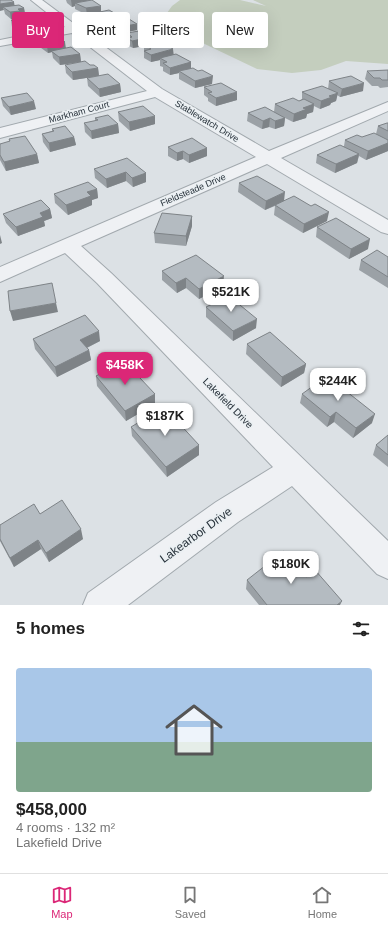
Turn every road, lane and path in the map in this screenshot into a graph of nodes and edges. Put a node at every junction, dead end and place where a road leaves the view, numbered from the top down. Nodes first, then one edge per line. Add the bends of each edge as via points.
1 (36, 0) edge
2 (72, 27) edge
3 (72, 29) edge
4 (0, 43) edge
5 (99, 48) edge
6 (157, 92) junction
7 (388, 106) edge
8 (0, 133) edge
9 (268, 158) junction
10 (388, 228) edge
11 (68, 245) junction
12 (0, 275) edge
13 (294, 469) junction
14 (388, 563) edge
15 (100, 605) edge

1 - 2 street, Stablewatch Drive
3 - 4 street
5 - 6 street, Stablewatch Drive
6 - 8 street, Markham Court
6 - 9 street, Stablewatch Drive
7 - 9 street, Fieldsteade Drive
9 - 10 street, Stablewatch Drive
9 - 11 street, Fieldsteade Drive
11 - 12 street, Fieldsteade Drive
11 - 13 street, Lakefield Drive
13 - 14 street, Lakefield Drive
13 - 15 street, Lakearbor Drive via 227,512

